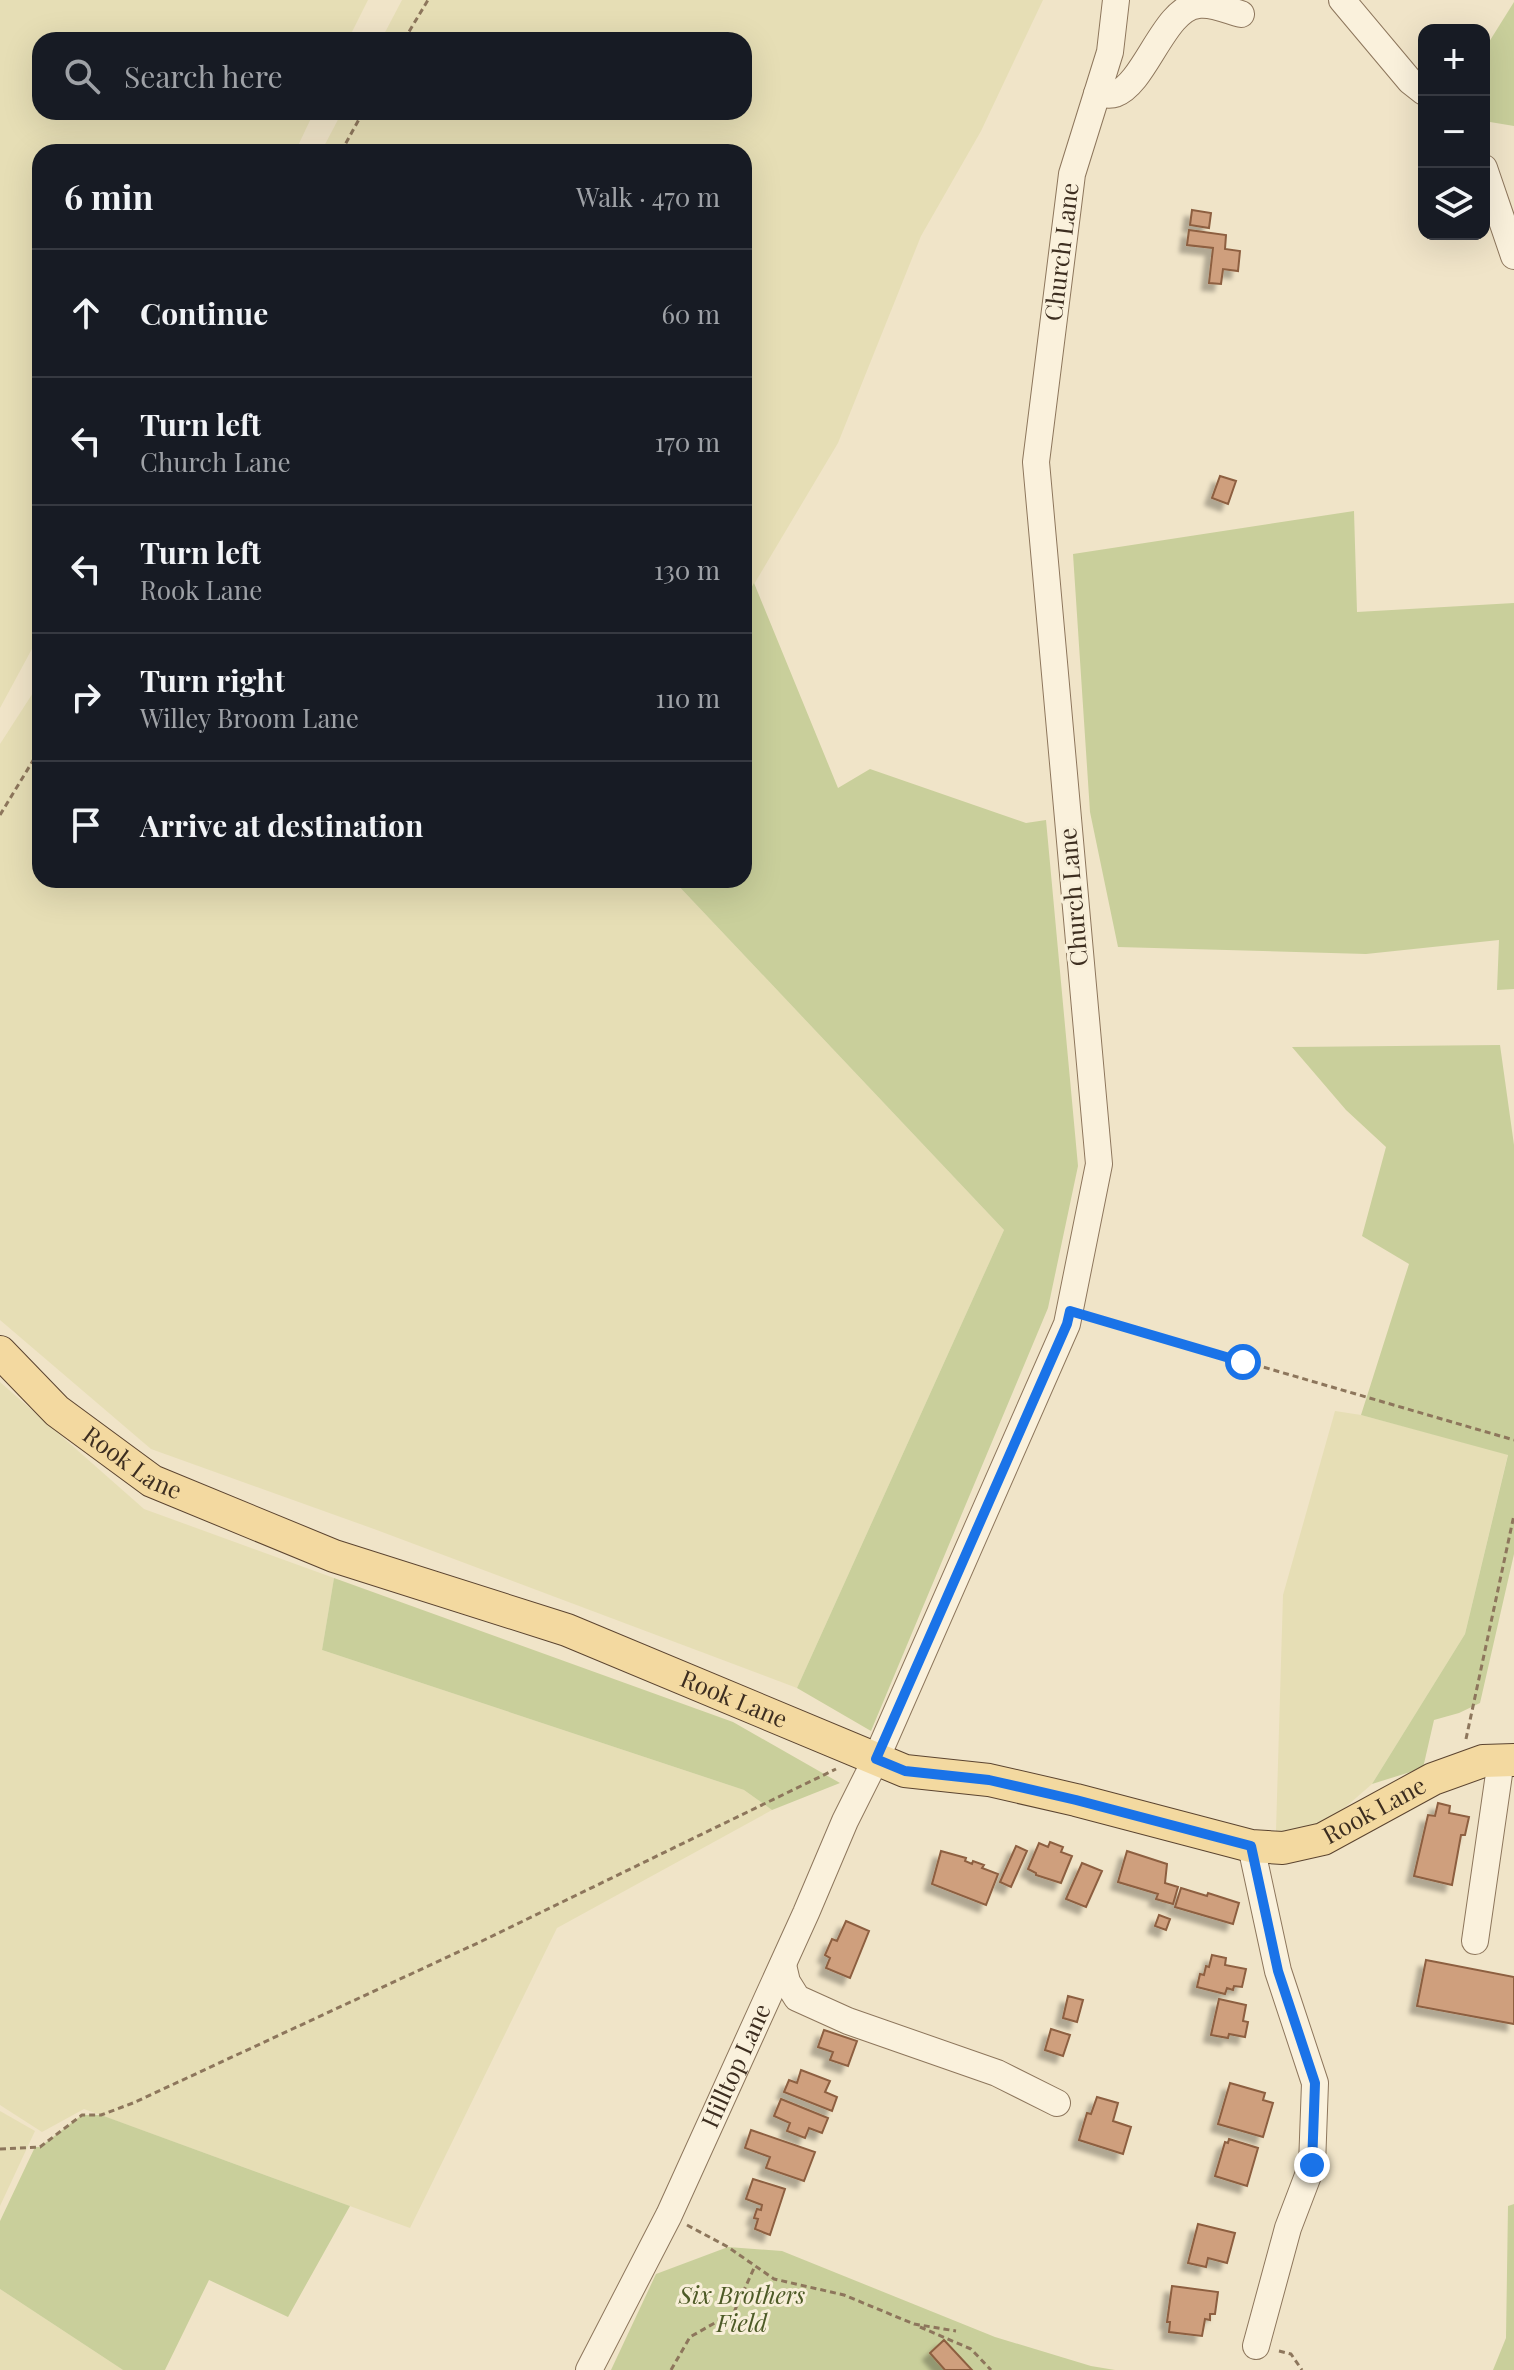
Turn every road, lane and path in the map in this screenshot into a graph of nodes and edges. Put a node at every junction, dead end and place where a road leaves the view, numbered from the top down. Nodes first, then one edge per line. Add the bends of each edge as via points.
1 (428, 0) edge
2 (1116, 0) edge
3 (1342, 0) edge
4 (1241, 14) dead end
5 (409, 32) edge
6 (1418, 87) edge
7 (1097, 94) junction
8 (359, 120) edge
9 (345, 144) edge
10 (1490, 186) edge
11 (1514, 256) edge
12 (32, 762) edge
13 (0, 815) edge
14 (1070, 1311) junction
15 (0, 1352) edge
16 (1514, 1440) edge
17 (1514, 1515) edge
18 (1507, 1760) edge
19 (872, 1766) junction
20 (1459, 1770) junction
21 (1251, 1846) junction
22 (1475, 1941) dead end
23 (783, 1965) junction
24 (1057, 2103) dead end
25 (0, 2149) edge
26 (669, 2215) junction
27 (755, 2266) junction
28 (914, 2324) junction
29 (956, 2331) dead end
30 (1256, 2346) joint
31 (589, 2370) edge
32 (671, 2370) edge
33 (991, 2370) edge
34 (1302, 2370) edge

1 - 5 path
2 - 7 street, Church Lane via 1110,52
3 - 6 street
4 - 7 street via 1192,6 1170,26 1125,88 1113,95
7 - 14 street, Church Lane via 1072,174 1036,462 1099,1164
8 - 9 path
10 - 11 street
12 - 13 path
14 - 16 path
14 - 19 street, Church Lane
15 - 19 main road, Rook Lane via 57,1411 152,1481 334,1556 567,1630
17 - 20 path
18 - 20 main road, Rook Lane
18 - 22 street
19 - 21 main road, Rook Lane via 989,1780
19 - 23 street, Hilltop Lane
19 - 25 path via 837,1769 147,2097 101,2115 82,2115 40,2147
20 - 21 main road, Rook Lane via 1323,1839 1283,1848
21 - 30 street via 1278,1971 1315,2083 1312,2165 1288,2228
23 - 24 street via 797,1998 997,2073
23 - 26 street, Hilltop Lane
26 - 27 path
26 - 31 street, Hilltop Lane
27 - 28 path via 774,2279 844,2295
27 - 32 path via 734,2312 690,2337
28 - 29 path
28 - 33 path via 971,2349
30 - 34 path via 1291,2354

